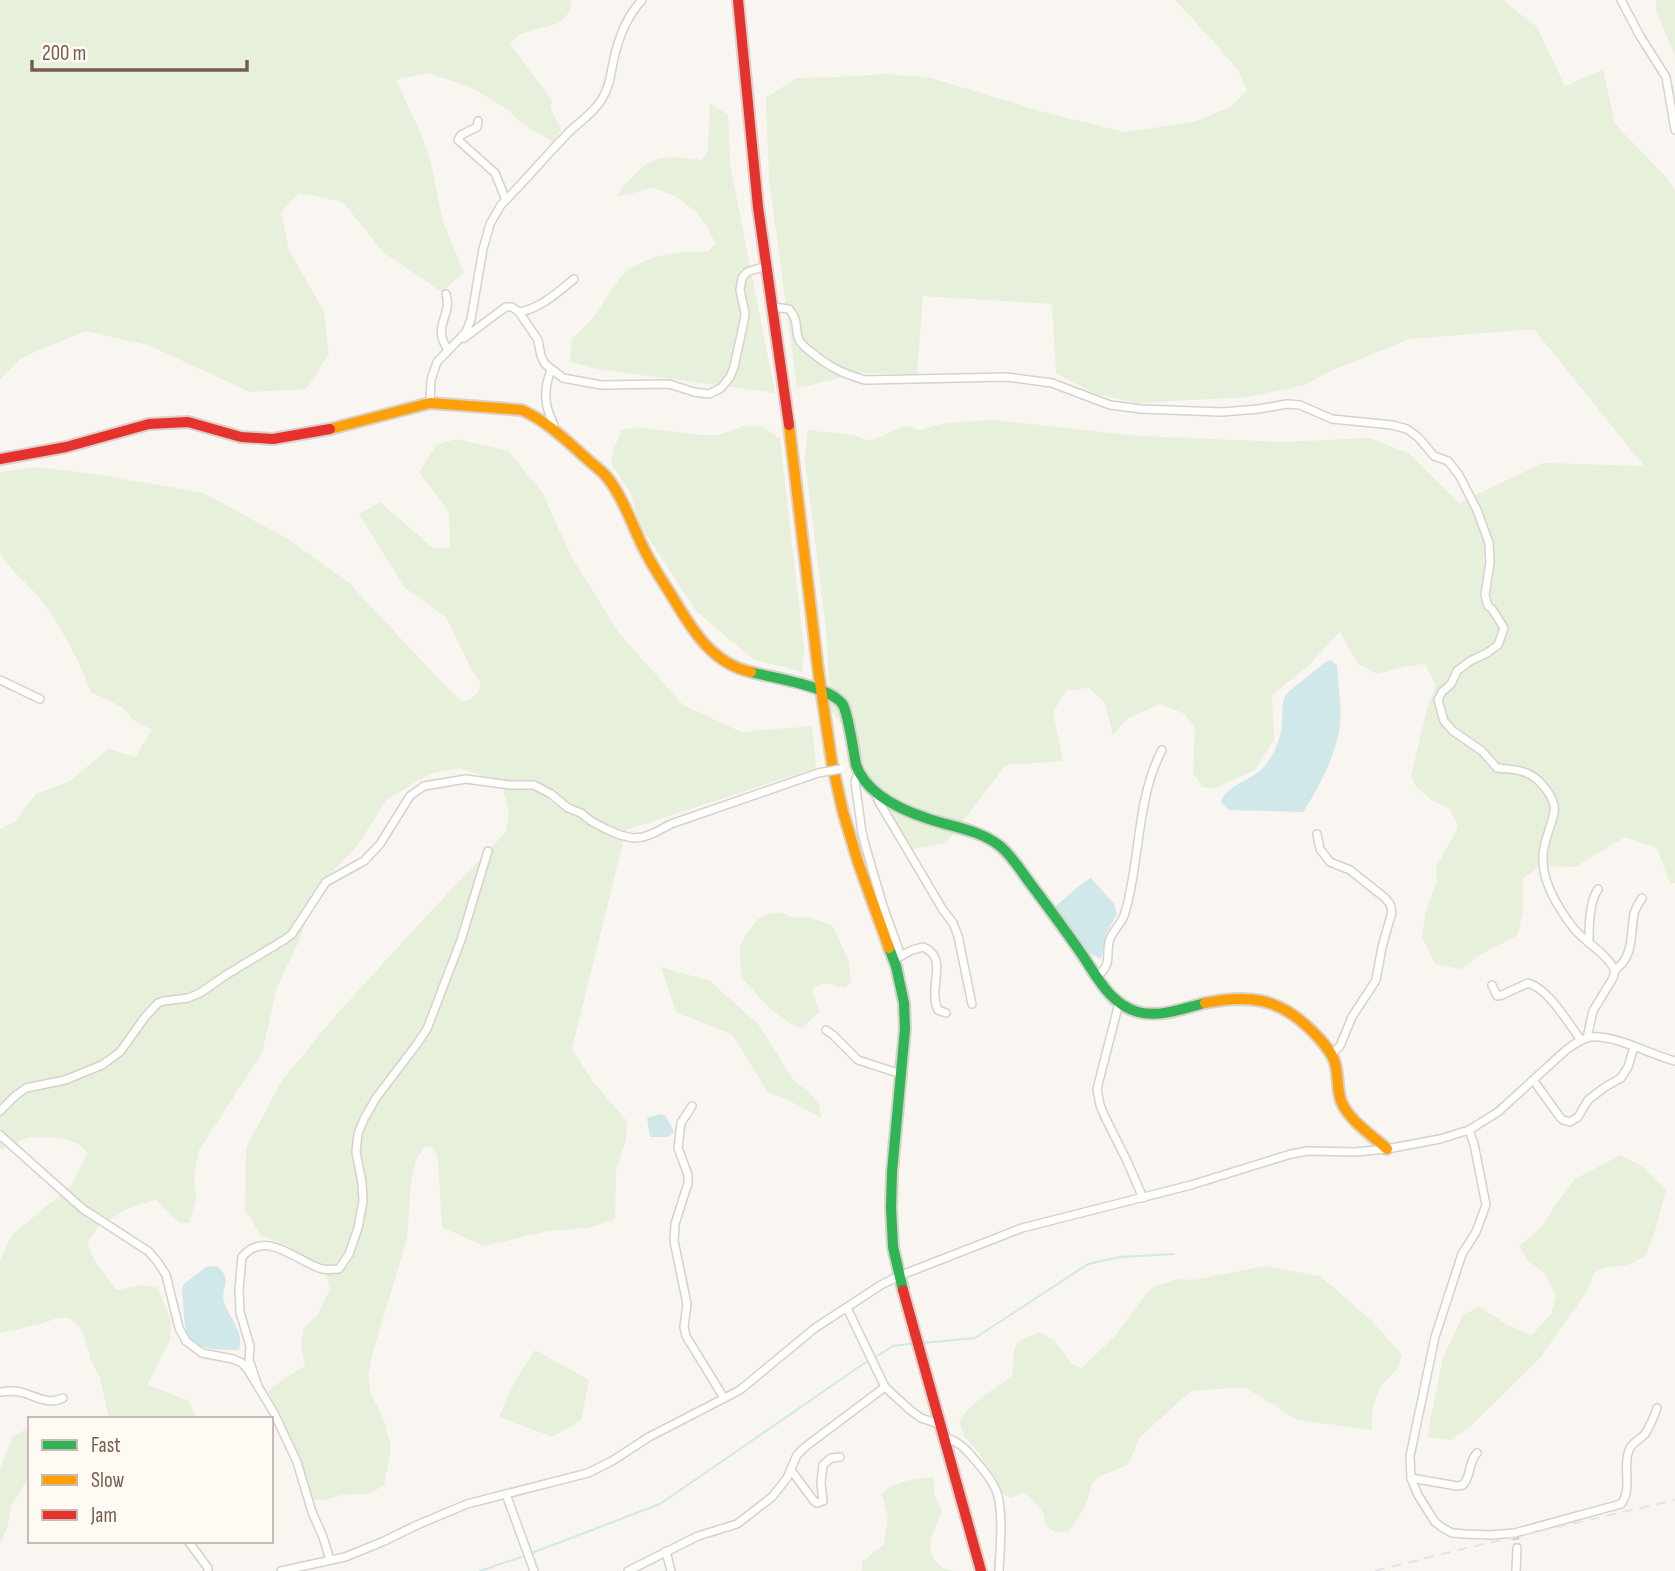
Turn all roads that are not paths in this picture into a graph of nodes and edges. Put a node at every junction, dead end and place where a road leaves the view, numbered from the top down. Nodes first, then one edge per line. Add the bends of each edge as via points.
1 (642, 0) edge
2 (738, 0) edge
3 (1621, 0) edge
4 (478, 121) dead end
5 (1675, 131) edge
6 (506, 200) junction
7 (766, 267) junction
8 (575, 279) dead end
9 (446, 295) dead end
10 (773, 307) junction
11 (519, 312) junction
12 (460, 339) junction
13 (448, 350) junction
14 (551, 370) junction
15 (430, 403) junction
16 (551, 428) junction
17 (0, 458) edge
18 (0, 680) edge
19 (821, 689) junction
20 (40, 699) dead end
21 (1162, 750) dead end
22 (857, 769) junction
23 (876, 792) junction
24 (1317, 834) dead end
25 (488, 851) dead end
26 (1598, 888) dead end
27 (1642, 898) dead end
28 (1589, 943) junction
29 (897, 958) junction
30 (1615, 970) junction
31 (1097, 976) junction
32 (1492, 985) dead end
33 (1119, 1003) junction
34 (972, 1004) dead end
35 (946, 1013) dead end
36 (826, 1030) dead end
37 (1584, 1039) junction
38 (1634, 1047) junction
39 (1331, 1055) junction
40 (1675, 1060) edge
41 (901, 1074) junction
42 (1534, 1081) junction
43 (692, 1107) dead end
44 (0, 1111) edge
45 (1469, 1130) junction
46 (0, 1135) edge
47 (1387, 1149) junction
48 (1143, 1198) junction
49 (899, 1276) junction
50 (847, 1308) junction
51 (258, 1386) junction
52 (885, 1387) junction
53 (0, 1392) edge
54 (63, 1398) dead end
55 (724, 1398) junction
56 (1657, 1408) dead end
57 (940, 1424) junction
58 (943, 1437) junction
59 (1477, 1452) dead end
60 (840, 1457) dead end
61 (791, 1470) junction
62 (1412, 1478) junction
63 (506, 1494) junction
64 (190, 1543) edge
65 (1517, 1548) tunnel mouth
66 (666, 1551) junction
67 (330, 1560) junction
68 (208, 1571) edge
69 (281, 1571) edge
70 (534, 1571) edge
71 (628, 1571) edge
72 (671, 1571) edge
73 (981, 1571) edge
74 (999, 1571) edge
75 (1516, 1571) edge

1 - 6 street via 624,25 609,84 597,107
2 - 7 street
3 - 5 street via 1666,77
4 - 6 street via 477,127 458,140 495,173
6 - 12 street via 490,224 471,319
7 - 10 street
7 - 14 street via 741,278 744,321 734,367 718,390 709,394 669,384 601,385 563,378
8 - 11 street via 548,299
9 - 13 street via 440,331
10 - 19 street
10 - 28 street via 789,309 797,321 799,340 824,363 864,380 1007,377 1052,383 1110,405 1141,409 1222,412 1300,405 1332,419 1392,425 1418,437 1434,456 1448,461 1476,510 1489,543 1485,595 1504,626 1498,645 1457,671 1442,692 1438,700 1444,721 1497,768 1528,773 1551,798 1555,810 1543,854 1546,877 1566,918
11 - 12 street via 506,307
11 - 14 street
12 - 13 street
13 - 15 street via 433,371
14 - 16 street via 545,400 554,425
15 - 16 street via 522,410
15 - 17 street via 281,438 241,438 199,424 176,422
16 - 19 street via 609,481 646,553 708,648 737,669
18 - 20 street
19 - 22 street via 843,705
19 - 29 street via 843,812
21 - 31 street via 1150,778 1125,912 1109,942 1108,964
22 - 23 street
22 - 29 street via 862,833
22 - 44 street, bridge via 818,773 633,838 606,829 534,786 466,779 424,786 410,796 364,861 326,882 292,934 200,993 158,1003 120,1052 102,1065 65,1080 26,1088
23 - 31 street via 925,818 996,843
23 - 34 street via 953,923
24 - 39 street via 1329,862 1350,870 1373,888 1392,912 1376,980
25 - 51 street via 427,1029 376,1098 358,1134 363,1201 349,1254 339,1269 323,1269 273,1246 254,1247 242,1257 240,1312
26 - 28 street
27 - 30 street via 1634,913 1631,943
28 - 30 street
29 - 35 street via 923,947 932,951 938,965 936,1008
29 - 41 street via 905,1029
30 - 37 street
31 - 33 street
32 - 37 street via 1497,996 1528,983 1537,986
33 - 39 street via 1154,1014 1218,1000 1260,998 1291,1013
33 - 48 street via 1097,1089 1105,1117
36 - 41 street via 858,1060
37 - 38 street via 1600,1037
37 - 42 street
38 - 40 street
38 - 42 street via 1621,1078 1588,1100 1570,1122 1559,1116
39 - 47 street via 1342,1104
41 - 49 street via 891,1207
42 - 45 street
43 - 55 street via 681,1123 678,1148 688,1183 674,1241 687,1304 686,1336
45 - 47 street
45 - 62 street via 1486,1205 1462,1254 1435,1337 1410,1456
46 - 51 street via 83,1209 148,1251 166,1275 186,1341 202,1353 242,1363
47 - 48 street via 1291,1154
48 - 49 street via 1022,1228
49 - 50 street
49 - 57 street
50 - 52 street
50 - 55 street
51 - 67 street via 297,1462
52 - 57 street via 916,1414
52 - 61 street via 805,1447
53 - 54 street via 15,1391 49,1402
55 - 63 street via 588,1473
56 - 62 street via 1645,1433 1630,1448 1624,1501 1614,1507 1515,1533 1452,1533 1435,1522
57 - 58 street
58 - 73 street
58 - 74 street via 967,1451 997,1491
59 - 62 street via 1463,1485
60 - 61 street via 823,1465 823,1501 817,1503
61 - 66 street via 772,1496 737,1524
63 - 67 street via 467,1504
63 - 70 street
64 - 68 street
65 - 75 street
66 - 71 street
66 - 72 street
67 - 69 street

